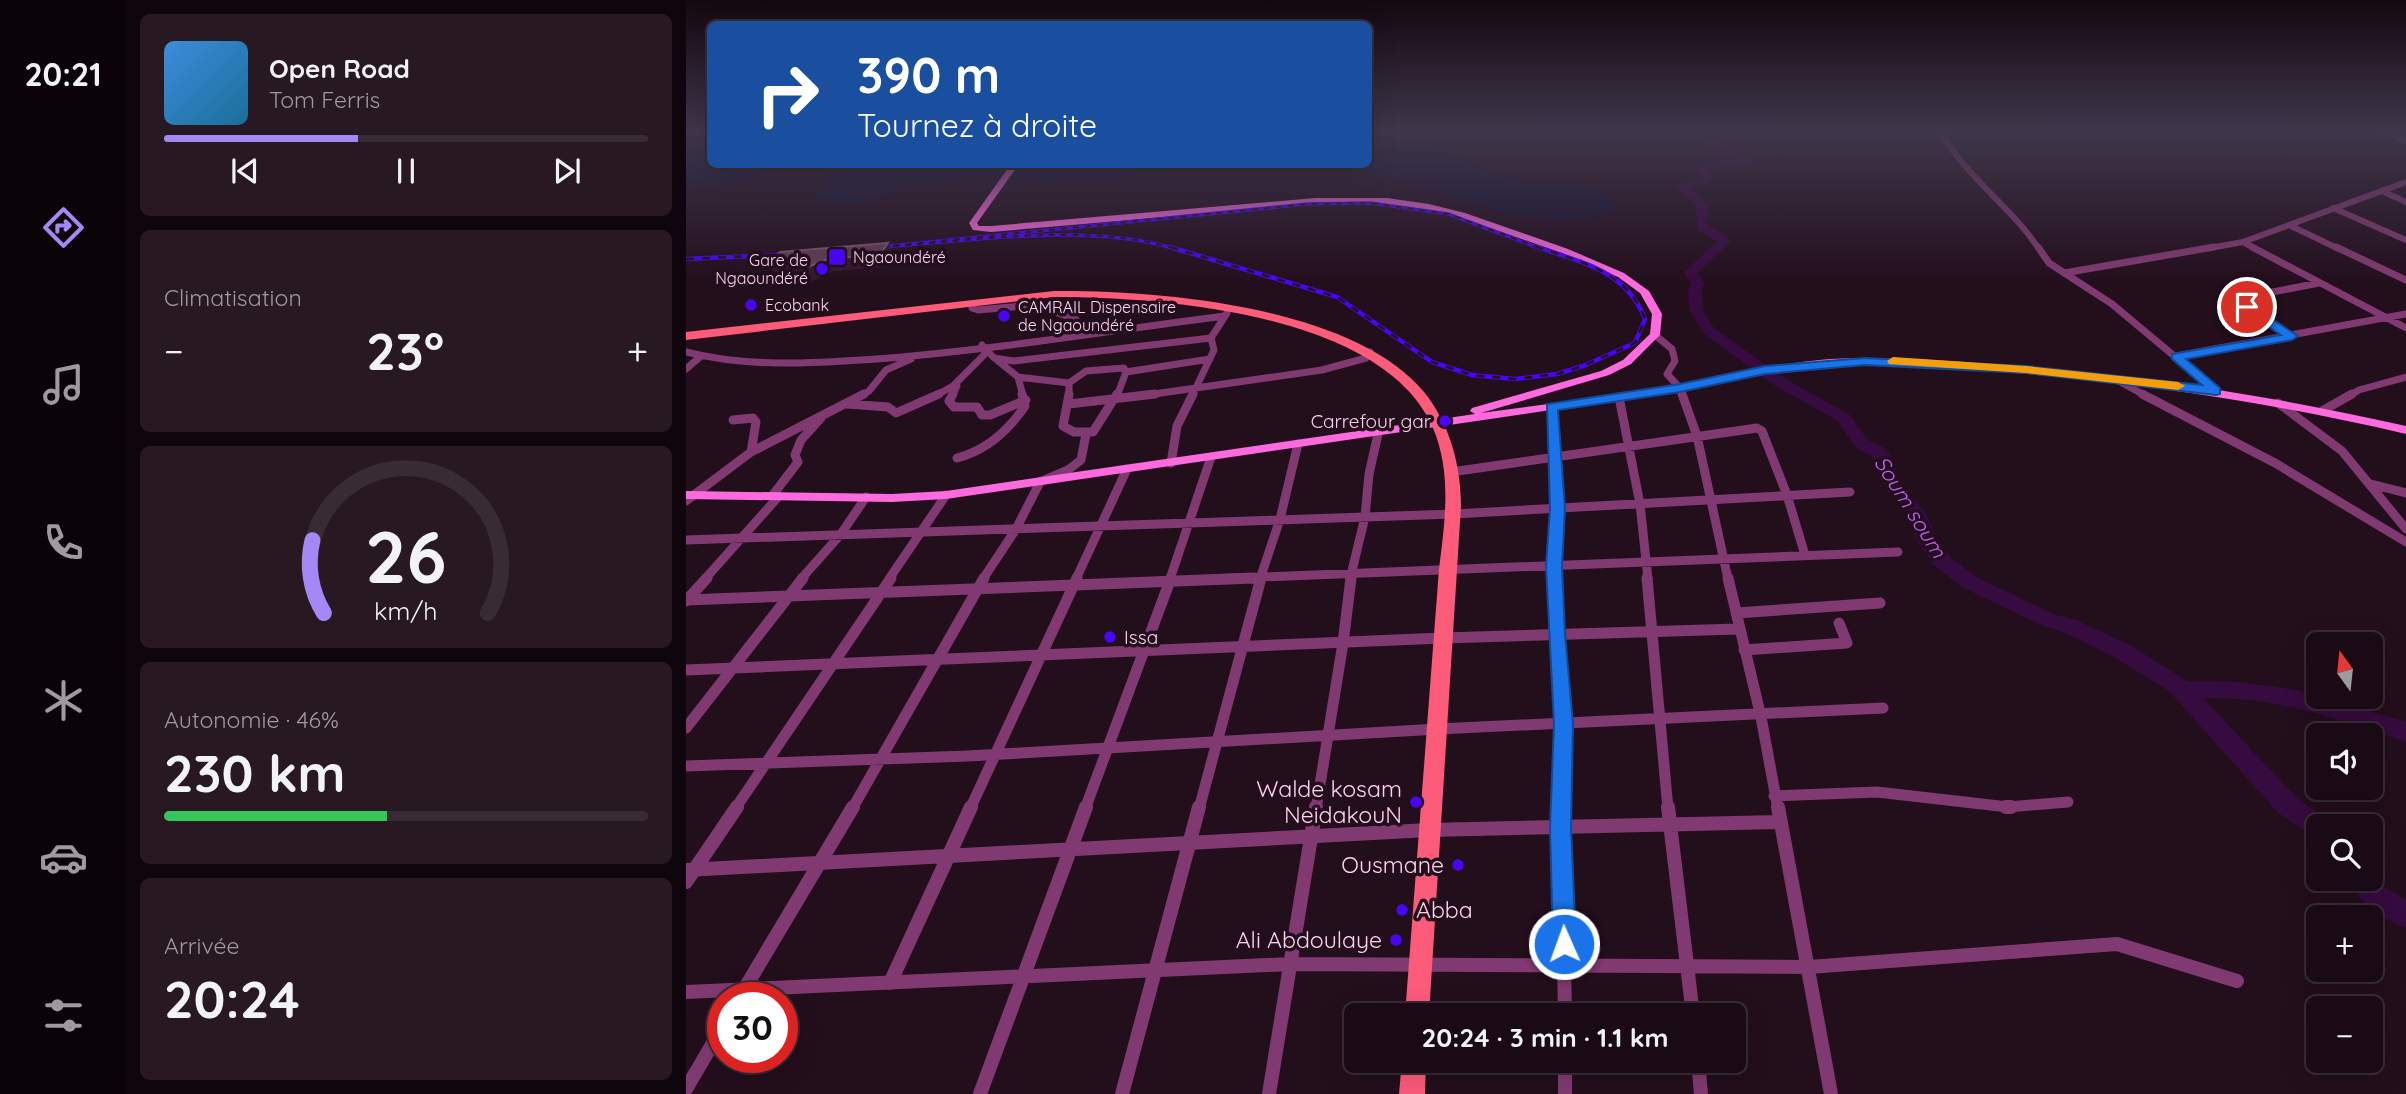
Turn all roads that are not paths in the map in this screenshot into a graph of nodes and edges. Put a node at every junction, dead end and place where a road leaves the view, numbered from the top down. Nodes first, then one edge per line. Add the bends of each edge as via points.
1 (1003, 181) edge
2 (1977, 181) edge
3 (2406, 182) edge
4 (2382, 191) junction
5 (2406, 202) edge
6 (2333, 208) junction
7 (2289, 225) junction
8 (2406, 240) edge
9 (2243, 242) junction
10 (2064, 273) junction
11 (2406, 280) edge
12 (2320, 283) junction
13 (974, 304) junction
14 (1228, 313) junction
15 (2406, 314) edge
16 (2384, 317) junction
17 (2406, 328) edge
18 (1655, 335) junction
19 (686, 336) edge
20 (1074, 336) junction
21 (2292, 336) junction
22 (1211, 338) junction
23 (686, 352) edge
24 (1370, 352) junction
25 (987, 353) junction
26 (925, 355) junction
27 (701, 356) junction
28 (2176, 356) junction
29 (1210, 359) junction
30 (686, 369) edge
31 (1126, 372) junction
32 (1018, 377) junction
33 (2406, 377) edge
34 (2115, 379) junction
35 (1069, 383) junction
36 (953, 386) junction
37 (1680, 388) junction
38 (1197, 389) junction
39 (2216, 391) junction
40 (1619, 397) junction
41 (1026, 400) junction
42 (1115, 400) junction
43 (2277, 403) junction
44 (847, 404) junction
45 (1069, 404) junction
46 (1552, 407) junction
47 (2322, 411) junction
48 (823, 415) junction
49 (733, 420) dead end
50 (1440, 424) junction
51 (2406, 430) edge
52 (1086, 434) junction
53 (1378, 434) junction
54 (1697, 436) junction
55 (1298, 444) junction
56 (1629, 446) junction
57 (751, 453) junction
58 (1555, 456) junction
59 (957, 457) dead end
60 (1212, 457) junction
61 (1171, 463) junction
62 (1127, 469) junction
63 (1451, 472) junction
64 (1040, 482) junction
65 (2370, 484) junction
66 (1850, 492) dead end
67 (2406, 493) edge
68 (946, 495) junction
69 (1787, 495) junction
70 (776, 496) junction
71 (688, 497) edge
72 (866, 498) junction
73 (1713, 501) junction
74 (1640, 504) junction
75 (1557, 509) junction
76 (1454, 513) junction
77 (1365, 517) junction
78 (1280, 519) junction
79 (1191, 523) junction
80 (1103, 527) junction
81 (1016, 529) junction
82 (2406, 529) edge
83 (924, 531) junction
84 (841, 534) junction
85 (745, 538) junction
86 (686, 540) edge
87 (2406, 542) edge
88 (1898, 552) dead end
89 (1805, 555) junction
90 (1724, 559) junction
91 (1644, 562) junction
92 (1554, 566) junction
93 (1447, 569) junction
94 (1351, 574) junction
95 (1261, 577) junction
96 (1167, 582) junction
97 (1073, 585) junction
98 (976, 590) junction
99 (879, 593) junction
100 (786, 597) junction
101 (686, 600) edge
102 (1880, 603) dead end
103 (1736, 614) junction
104 (1839, 623) dead end
105 (1738, 629) junction
106 (1651, 631) junction
107 (1557, 634) junction
108 (1443, 638) junction
109 (1343, 643) junction
110 (1243, 646) junction
111 (1744, 650) junction
112 (1143, 651) junction
113 (1043, 655) junction
114 (936, 660) junction
115 (835, 662) junction
116 (730, 668) junction
117 (686, 670) edge
118 (1883, 708) dead end
119 (1761, 717) junction
120 (1662, 720) junction
121 (1564, 724) junction
122 (686, 728) edge
123 (1437, 729) junction
124 (1328, 736) junction
125 (1218, 741) junction
126 (1107, 748) junction
127 (997, 753) junction
128 (881, 760) junction
129 (766, 765) junction
130 (686, 766) edge
131 (1774, 796) junction
132 (2068, 802) dead end
133 (1779, 822) junction
134 (1669, 824) junction
135 (1560, 827) junction
136 (1429, 830) junction
137 (1312, 838) junction
138 (1189, 843) junction
139 (1068, 851) junction
140 (947, 857) junction
141 (817, 865) junction
142 (690, 870) edge
143 (686, 882) edge
144 (1290, 964) junction
145 (1420, 964) junction
146 (1565, 967) junction
147 (1809, 967) junction
148 (1688, 968) junction
149 (1155, 969) junction
150 (1022, 977) junction
151 (2238, 981) dead end
152 (748, 982) edge
153 (890, 982) junction
154 (798, 989) edge
155 (686, 992) edge
156 (707, 993) edge
157 (1418, 1003) edge
158 (1565, 1003) edge
159 (1692, 1003) edge
160 (707, 1053) edge
161 (1413, 1073) edge
162 (1565, 1073) edge
163 (1699, 1073) edge
164 (686, 1089) edge
165 (980, 1094) edge
166 (1122, 1094) edge
167 (1269, 1094) edge
168 (1412, 1094) edge
169 (1566, 1094) edge
170 (1701, 1094) edge
171 (1831, 1094) edge

1 - 18 street via 973,223 976,228 1315,201 1387,201 1429,207 1565,251 1621,275 1644,291 1657,314
2 - 10 street via 2007,206 2049,263
3 - 4 street
4 - 5 street
4 - 6 street
6 - 7 street
6 - 8 street
7 - 9 street
7 - 11 street
9 - 10 street
9 - 12 street
10 - 28 street via 2112,304
12 - 16 street
12 - 21 street via 2241,298 2247,307
13 - 14 main road via 1100,293
13 - 19 main road
13 - 20 street via 972,308 978,310 1033,305 1076,318
14 - 20 street
14 - 22 street
14 - 24 main road via 1280,317
15 - 16 street
16 - 17 street
16 - 21 street
18 - 37 street via 1672,349 1675,361 1667,374
18 - 50 street via 1627,362 1605,373
20 - 25 street
21 - 28 street
22 - 25 street via 1024,360
22 - 29 street via 1214,350
23 - 27 street
24 - 38 street via 1366,358 1322,370
24 - 50 main road via 1405,380
25 - 26 street via 952,350
25 - 32 street
25 - 36 street
26 - 27 street via 790,364
26 - 44 street via 886,370 869,391
27 - 30 street
28 - 39 street
29 - 31 street
29 - 38 street
31 - 35 street via 1124,368 1091,369
31 - 42 street
32 - 35 street
32 - 41 street
33 - 47 street via 2359,390
34 - 37 street via 1901,361 1760,371
34 - 39 street
34 - 87 street via 2276,463
35 - 45 street
36 - 41 street via 957,386 949,401 954,407 977,407 982,415
36 - 44 street via 896,413 888,407
37 - 40 street
37 - 54 street
38 - 42 street
38 - 61 street via 1177,426
39 - 43 street
40 - 46 street
40 - 56 street
41 - 59 street via 1014,424 981,451
42 - 45 street
42 - 52 street via 1093,432
43 - 47 street
43 - 65 street via 2342,451
44 - 48 street
45 - 52 street via 1063,426
46 - 50 street
46 - 58 street
47 - 51 street
48 - 57 street
48 - 70 street via 801,440 795,455 798,462
49 - 57 street via 753,418 756,422
50 - 53 street
50 - 63 main road
52 - 64 street via 1081,460
53 - 55 street
53 - 77 street
54 - 56 street
54 - 69 street via 1749,427 1762,431
54 - 73 street
55 - 60 street
55 - 78 street
56 - 58 street
56 - 74 street
57 - 71 street
58 - 63 street
58 - 75 street
60 - 61 street
60 - 79 street
61 - 62 street
62 - 64 street
62 - 80 street
63 - 76 main road
64 - 68 street
64 - 81 street
65 - 67 street
65 - 82 street
66 - 69 street
68 - 72 street
68 - 83 street
69 - 73 street
69 - 89 street
70 - 71 street
70 - 72 street
70 - 85 street
72 - 84 street
73 - 74 street
73 - 90 street
74 - 75 street
74 - 91 street
75 - 76 street
75 - 92 street
76 - 77 street
76 - 93 main road
77 - 78 street
77 - 94 street
78 - 79 street
78 - 95 street
79 - 80 street
79 - 96 street
80 - 81 street
80 - 97 street
81 - 83 street
81 - 98 street
83 - 84 street
83 - 99 street
84 - 85 street
84 - 100 street
85 - 86 street
85 - 101 street
88 - 89 street
89 - 90 street
90 - 91 street
90 - 103 street
91 - 92 street
91 - 106 street
92 - 93 street
92 - 107 street
93 - 94 street
93 - 108 main road
94 - 95 street
94 - 109 street
95 - 96 street
95 - 110 street
96 - 97 street
96 - 112 street
97 - 98 street
97 - 113 street
98 - 99 street
98 - 114 street
99 - 100 street
99 - 115 street
100 - 101 street
100 - 116 street
102 - 103 street
103 - 105 street
104 - 111 street via 1847,643
105 - 106 street
105 - 111 street
106 - 107 street
106 - 120 street
107 - 108 street
107 - 121 street
108 - 109 street
108 - 123 main road
109 - 110 street
109 - 124 street
110 - 112 street
110 - 125 street
111 - 119 street
112 - 113 street
112 - 126 street
113 - 114 street
113 - 127 street
114 - 115 street
114 - 128 street
115 - 116 street
115 - 129 street
116 - 117 street
116 - 122 street
118 - 119 street
119 - 120 street
119 - 131 street
120 - 121 street
120 - 134 street
121 - 123 street
121 - 135 street
123 - 124 street
123 - 136 main road
124 - 125 street
124 - 137 street
125 - 126 street
125 - 138 street
126 - 127 street
126 - 139 street
127 - 128 street
127 - 140 street
128 - 129 street
128 - 141 street
129 - 130 street
129 - 142 street
131 - 132 street via 1877,792 2008,807
131 - 133 street
133 - 134 street
133 - 147 street
134 - 135 street
134 - 148 street
135 - 136 street
135 - 146 street
136 - 137 street
136 - 145 main road
137 - 138 street
137 - 144 street
138 - 139 street
138 - 149 street
139 - 140 street
139 - 150 street
140 - 141 street
140 - 153 street
141 - 142 street
141 - 152 street
142 - 143 street
144 - 145 street
144 - 149 street
144 - 167 street
145 - 146 street
145 - 157 main road
146 - 148 street
146 - 158 street
147 - 148 street
147 - 151 street via 2117,944
147 - 171 street
148 - 159 street
149 - 150 street
149 - 166 street
150 - 153 street
150 - 165 street
153 - 154 street
155 - 156 street
160 - 164 street
161 - 168 main road
162 - 169 street
163 - 170 street

